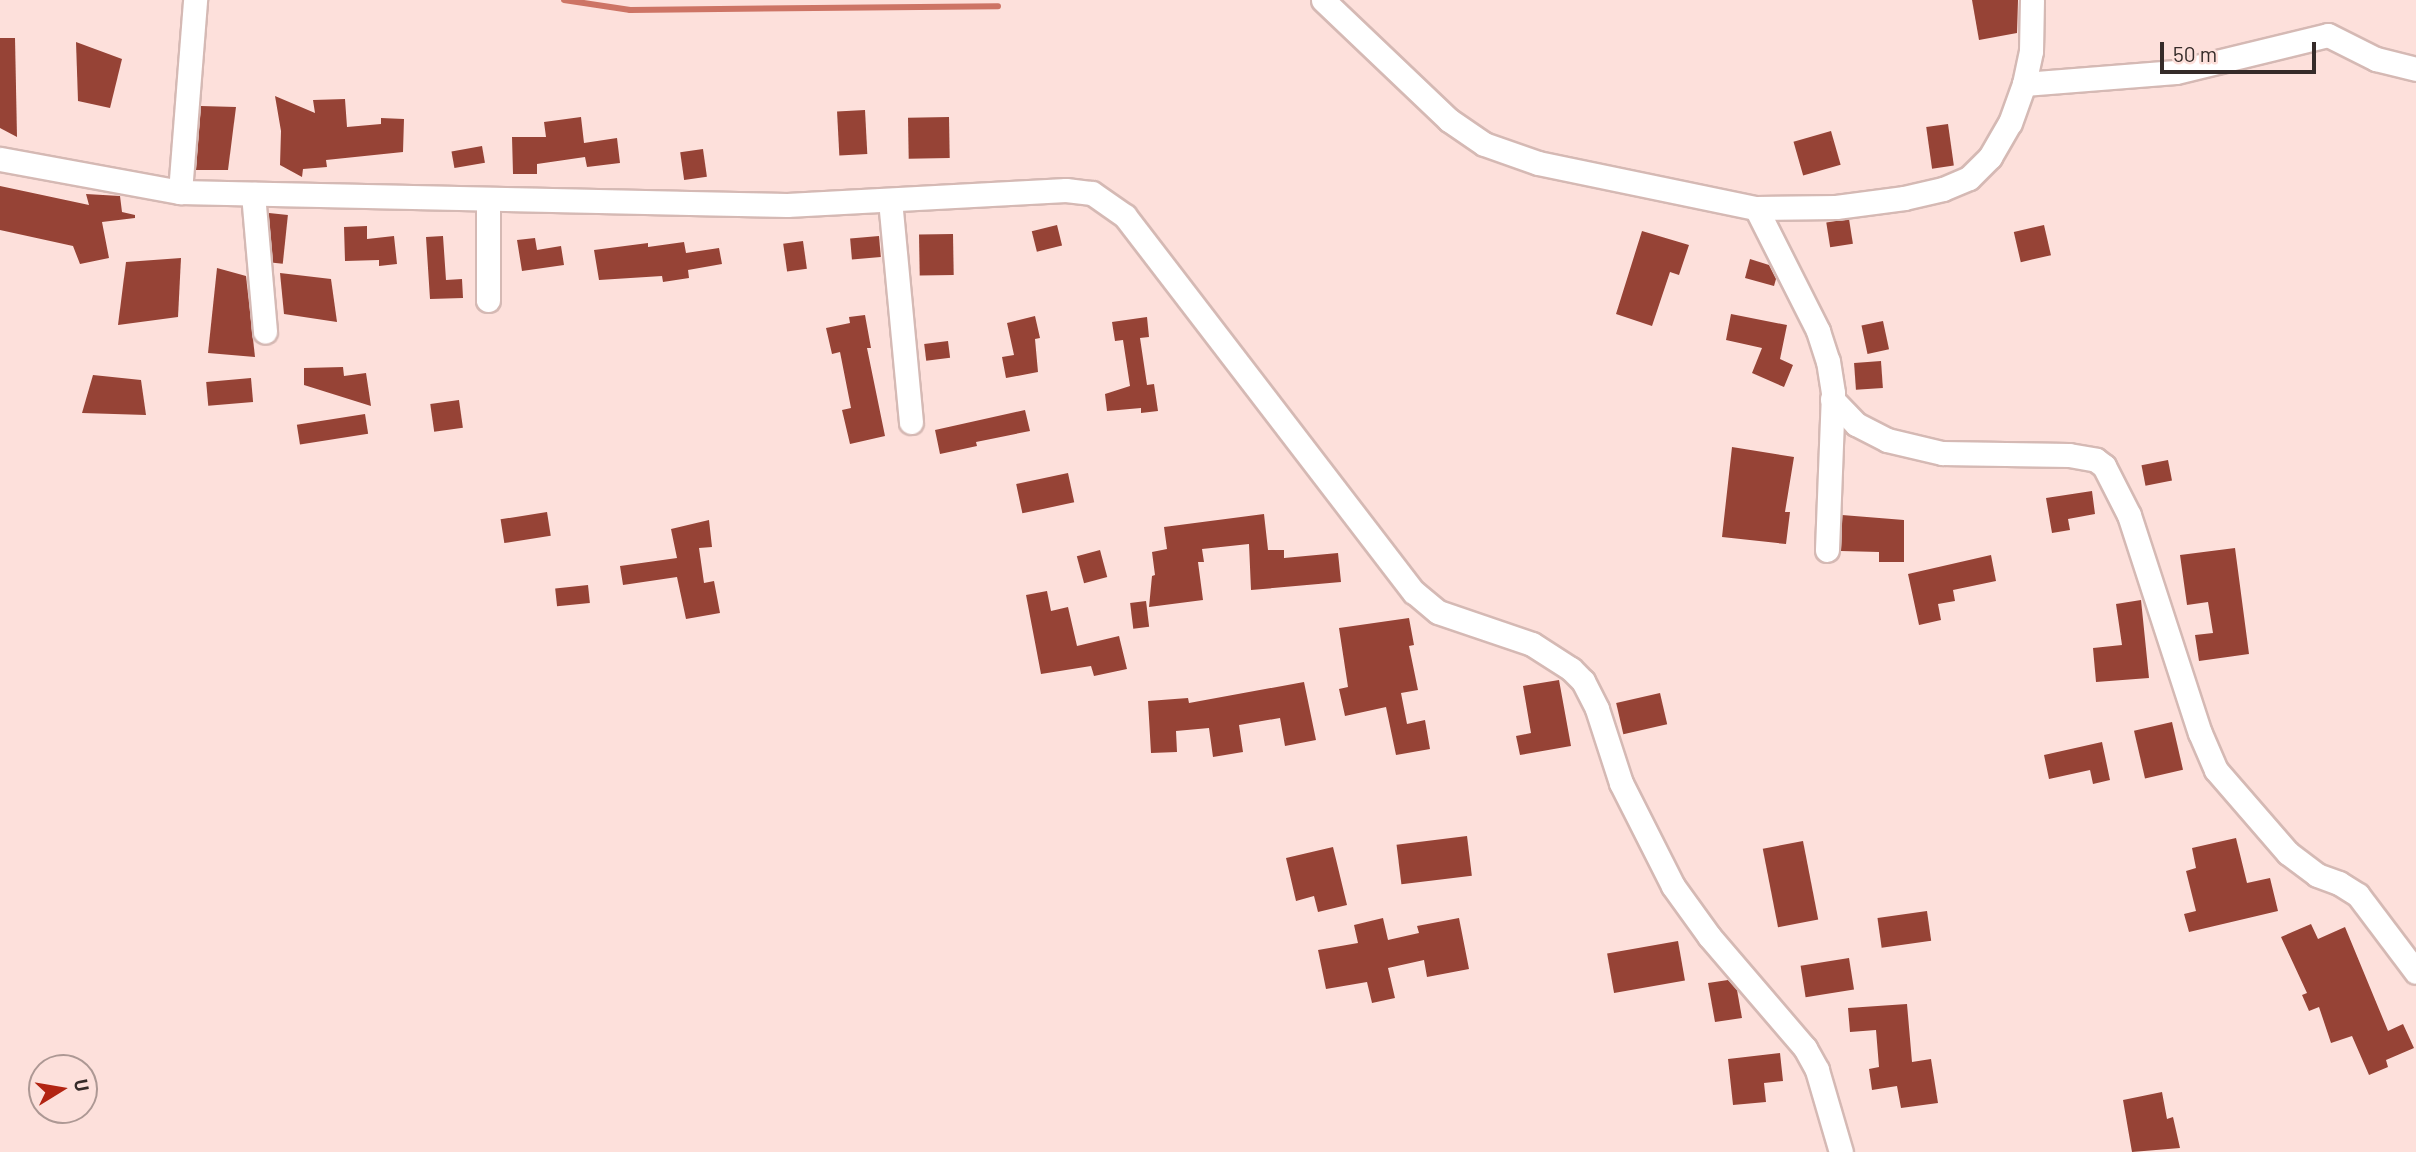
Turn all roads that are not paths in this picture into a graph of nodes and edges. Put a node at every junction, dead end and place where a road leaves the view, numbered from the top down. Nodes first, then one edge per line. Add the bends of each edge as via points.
1 (195, 0) edge
2 (1323, 0) edge
3 (2032, 0) edge
4 (2416, 69) edge
5 (2024, 84) junction
6 (0, 159) edge
7 (180, 192) junction
8 (253, 194) junction
9 (488, 200) junction
10 (890, 200) junction
11 (1756, 208) junction
12 (488, 300) dead end
13 (265, 331) dead end
14 (1832, 399) junction
15 (911, 422) dead end
16 (1827, 550) dead end
17 (2416, 972) edge
18 (1841, 1152) edge

1 - 7 street
2 - 11 street via 1449,120 1484,144 1538,163
3 - 5 street via 2031,51
4 - 5 street via 2376,59 2328,35 2176,72
5 - 11 street via 2010,123 1990,157 1969,178 1904,198 1836,207
6 - 7 street
7 - 8 street
8 - 9 street
8 - 13 street
9 - 10 street via 787,205
9 - 12 street
10 - 15 street
10 - 18 street via 1066,190 1092,193 1125,216 1414,592 1438,612 1532,644 1583,681 1621,783 1673,886 1709,936 1805,1048
11 - 14 street via 1818,331 1828,361
14 - 16 street
14 - 17 street via 1856,424 1886,440 1942,453 2069,455 2104,466 2129,515 2216,770 2288,853 2358,895

